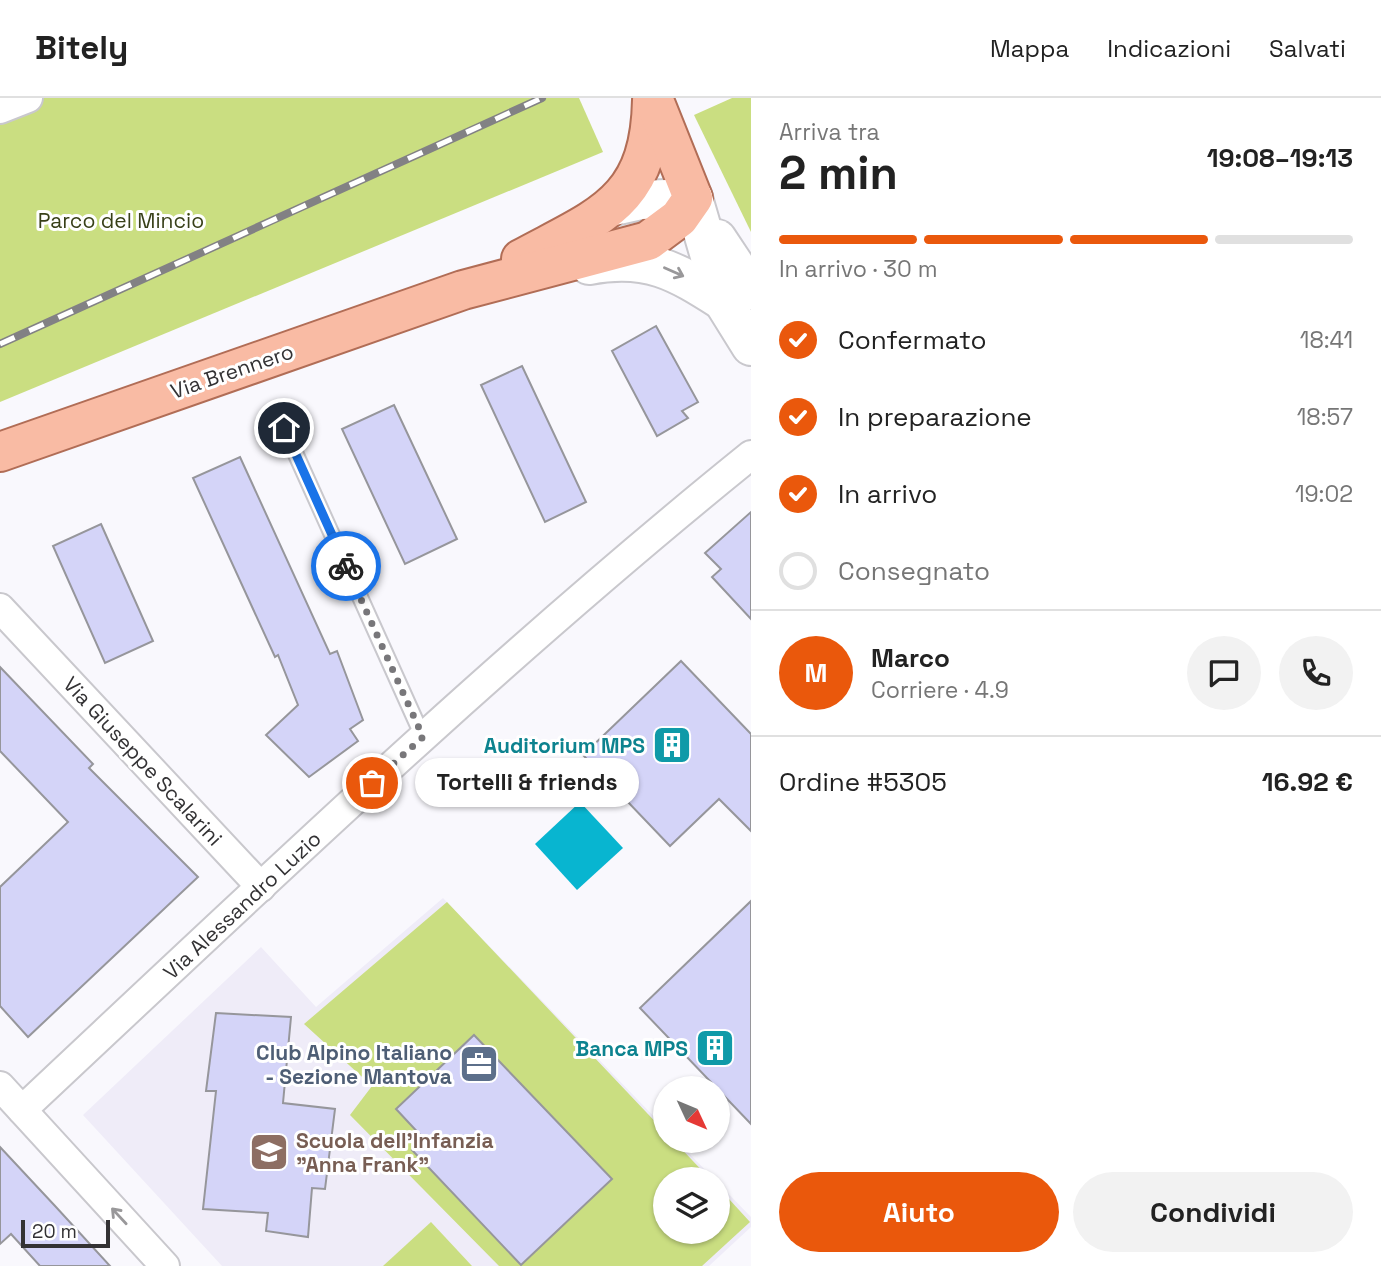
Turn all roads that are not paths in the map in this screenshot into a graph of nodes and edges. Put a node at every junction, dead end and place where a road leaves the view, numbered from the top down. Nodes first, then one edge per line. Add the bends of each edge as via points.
1 (28, 98) edge
2 (653, 98) edge
3 (0, 109) edge
4 (693, 198) junction
5 (614, 206) junction
6 (463, 290) junction
7 (737, 296) edge
8 (751, 346) edge
9 (284, 428) dead end
10 (0, 452) edge
11 (751, 455) edge
12 (0, 608) edge
13 (0, 615) edge
14 (25, 636) junction
15 (423, 737) junction
16 (261, 887) junction
17 (0, 1086) edge
18 (22, 1110) junction
19 (165, 1266) edge

1 - 3 street
2 - 4 main road
2 - 5 main road, Via Brennero via 644,159
4 - 5 main road, Via Brennero
4 - 6 main road, Via Brennero via 680,218 648,241
4 - 7 main road
5 - 6 main road, Via Brennero
6 -> 7 main road, Via Brennero via 617,262 666,268
6 - 10 main road, Via Brennero
7 - 8 main road
9 - 15 lane
11 - 15 street, Via Alessandro Luzio via 644,541
12 - 14 street
13 - 14 street
14 - 16 street, Via Giuseppe Scalarini
15 - 16 street, Via Alessandro Luzio
16 - 18 street, Via Alessandro Luzio
17 - 18 street
19 -> 18 street

